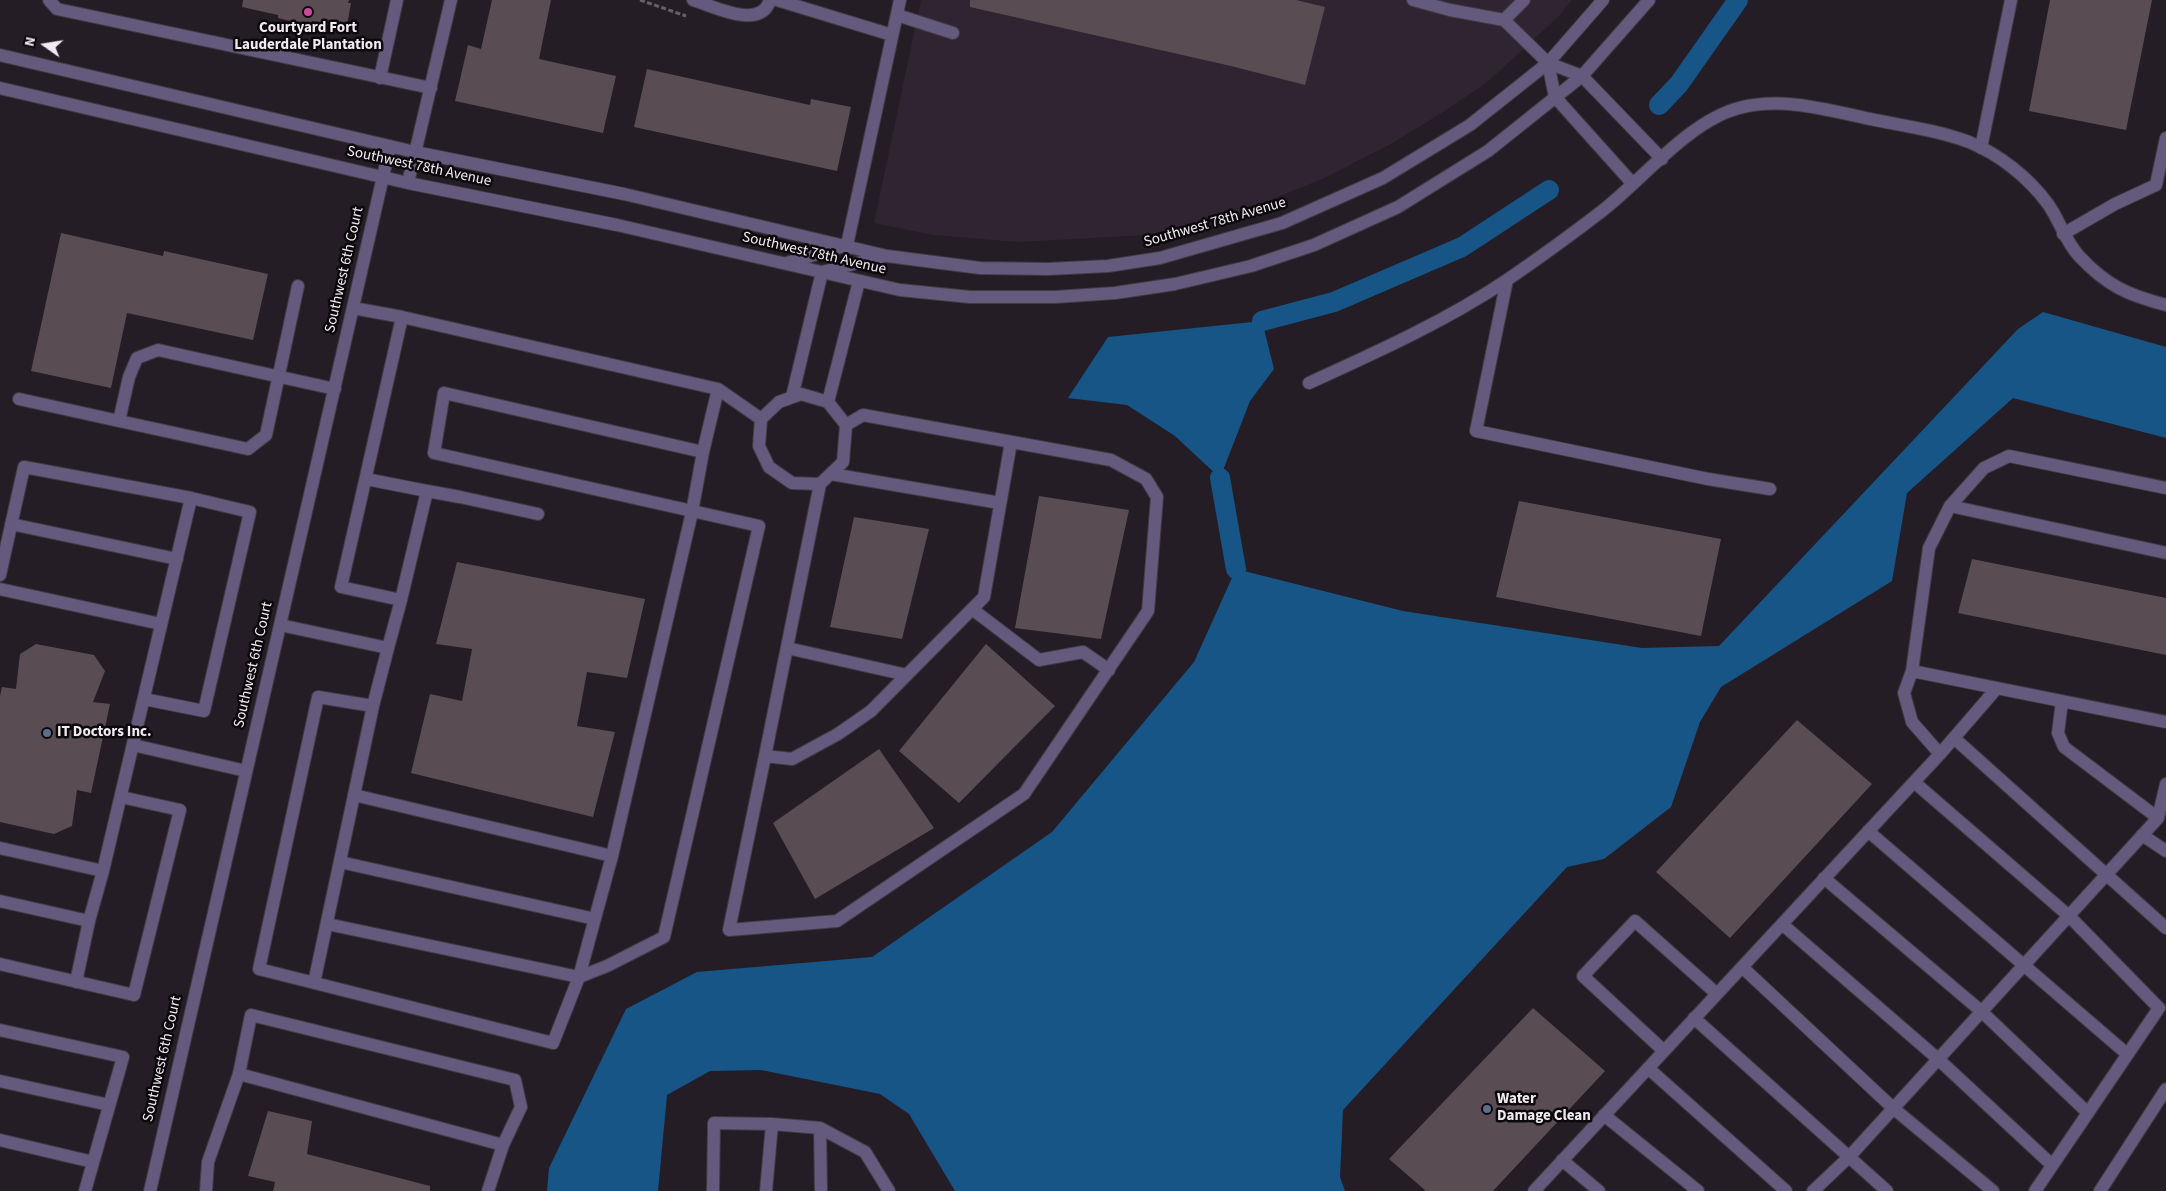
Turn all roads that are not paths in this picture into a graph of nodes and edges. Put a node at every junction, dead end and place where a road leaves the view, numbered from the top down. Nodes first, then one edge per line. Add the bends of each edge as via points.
1 (49, 0) edge
2 (397, 0) edge
3 (451, 0) edge
4 (693, 0) edge
5 (770, 0) edge
6 (777, 0) edge
7 (900, 0) edge
8 (1413, 0) edge
9 (1524, 0) edge
10 (1603, 0) edge
11 (1649, 0) edge
12 (2011, 0) edge
13 (897, 15) junction
14 (1504, 20) junction
15 (953, 33) dead end
16 (892, 35) junction
17 (0, 55) edge
18 (1548, 63) junction
19 (1582, 76) junction
20 (380, 78) junction
21 (0, 88) edge
22 (431, 88) junction
23 (1555, 97) junction
24 (2166, 138) edge
25 (390, 146) junction
26 (1981, 148) junction
27 (415, 152) junction
28 (1662, 159) junction
29 (383, 177) junction
30 (408, 183) junction
31 (1633, 184) junction
32 (2063, 234) junction
33 (847, 245) junction
34 (887, 256) junction
35 (784, 264) junction
36 (822, 272) junction
37 (1507, 280) junction
38 (859, 281) junction
39 (298, 286) dead end
40 (2166, 305) edge
41 (354, 308) junction
42 (402, 317) junction
43 (279, 377) junction
44 (1309, 383) dead end
45 (335, 389) junction
46 (718, 389) junction
47 (792, 397) junction
48 (19, 399) dead end
49 (828, 402) junction
50 (761, 420) junction
51 (119, 422) junction
52 (846, 425) junction
53 (1011, 442) junction
54 (703, 452) junction
55 (831, 474) junction
56 (366, 478) junction
57 (820, 484) junction
58 (2166, 488) edge
59 (1770, 489) dead end
60 (427, 491) junction
61 (191, 498) junction
62 (1000, 503) junction
63 (1950, 506) junction
64 (692, 512) junction
65 (538, 514) dead end
66 (11, 524) junction
67 (2166, 553) edge
68 (177, 559) junction
69 (0, 575) edge
70 (0, 589) edge
71 (401, 600) junction
72 (972, 609) junction
73 (161, 624) junction
74 (280, 625) junction
75 (388, 648) junction
76 (787, 648) junction
77 (1108, 670) junction
78 (1912, 670) junction
79 (907, 675) junction
80 (1996, 688) junction
81 (144, 699) junction
82 (2062, 701) junction
83 (372, 706) junction
84 (2166, 722) edge
85 (1954, 738) junction
86 (133, 745) junction
87 (1940, 754) junction
88 (765, 756) junction
89 (246, 771) junction
90 (1914, 782) junction
91 (2166, 784) edge
92 (354, 795) junction
93 (121, 797) junction
94 (2158, 818) junction
95 (1868, 831) junction
96 (2142, 836) junction
97 (0, 848) edge
98 (2166, 850) edge
99 (612, 856) junction
100 (340, 862) junction
101 (103, 871) junction
102 (2106, 875) junction
103 (1824, 878) junction
104 (0, 900) edge
105 (2069, 916) junction
106 (595, 920) junction
107 (89, 921) junction
108 (327, 924) junction
109 (1782, 924) junction
110 (2166, 928) edge
111 (0, 964) edge
112 (1742, 966) junction
113 (2023, 966) junction
114 (579, 977) junction
115 (76, 982) junction
116 (314, 983) junction
117 (1717, 994) junction
118 (1981, 1011) junction
119 (1694, 1018) junction
120 (0, 1030) edge
121 (1664, 1051) junction
122 (2127, 1054) junction
123 (1938, 1059) junction
124 (1648, 1068) junction
125 (239, 1074) junction
126 (0, 1081) edge
127 (2166, 1089) edge
128 (109, 1105) junction
129 (1893, 1108) junction
130 (2088, 1113) junction
131 (1604, 1115) junction
132 (772, 1124) junction
133 (820, 1128) junction
134 (0, 1140) edge
135 (502, 1145) junction
136 (1849, 1157) junction
137 (1562, 1160) junction
138 (93, 1162) junction
139 (2052, 1165) junction
140 (85, 1191) edge
141 (150, 1191) edge
142 (206, 1191) edge
143 (488, 1191) edge
144 (713, 1191) edge
145 (766, 1191) edge
146 (821, 1191) edge
147 (889, 1191) edge
148 (1534, 1191) edge
149 (1599, 1191) edge
150 (1698, 1191) edge
151 (1786, 1191) edge
152 (1813, 1191) edge
153 (1887, 1191) edge
154 (1993, 1191) edge
155 (2035, 1191) edge
156 (2100, 1191) edge

1 - 20 street via 57,9
2 - 20 street
3 - 22 street
4 - 5 street via 746,16 756,16
6 - 16 street
7 - 13 street
8 - 14 street
9 - 14 street
10 - 18 street, Southwest 78th Avenue
11 - 19 street, Southwest 78th Avenue
12 - 26 street
13 - 15 street
13 - 16 street
14 - 18 street
16 - 33 street
17 - 25 street, Southwest 78th Avenue
18 - 19 street
18 - 23 street
18 - 34 street, Southwest 78th Avenue via 1470,125 1383,178 1273,226 1160,258 1108,266 980,268
19 - 23 street, Southwest 78th Avenue
19 - 28 street
20 - 22 street
21 - 29 street, Southwest 78th Avenue
22 - 27 street
23 - 31 street
23 - 38 street, Southwest 78th Avenue via 1488,151 1398,207 1314,245 1251,266 1175,284 1055,297 970,297 900,290
24 - 32 street via 2156,185
25 - 27 street, Southwest 78th Avenue
25 - 29 street, Southwest 6th Court
26 - 28 street via 1921,129 1800,105 1762,104 1737,108 1711,120
26 - 32 street via 2029,182 2049,206
27 - 30 street
27 - 33 street, Southwest 78th Avenue via 624,194
28 - 31 street
29 - 30 street, Southwest 78th Avenue
29 - 41 street, Southwest 6th Court
30 - 35 street, Southwest 78th Avenue via 617,225
31 - 37 street
32 - 40 street via 2078,256 2107,282 2133,297
33 - 34 street, Southwest 78th Avenue
33 - 35 street
34 - 36 street
35 - 36 street, Southwest 78th Avenue
36 - 38 street, Southwest 78th Avenue
36 - 47 street
37 - 44 street via 1453,313
37 - 59 street via 1476,431
38 - 49 street
39 - 43 street
41 - 42 street
41 - 45 street, Southwest 6th Court
42 - 46 street
42 - 56 street
43 - 45 street
43 - 51 street via 158,350 137,358 129,377
43 - 51 street via 266,435 248,449
45 - 74 street, Southwest 6th Court
46 - 50 street
46 - 54 street
47 - 49 street via 801,394
47 - 50 street via 779,402
48 - 51 street
49 - 52 street
50 - 57 street via 759,446 769,467 792,483
52 - 53 street via 863,415
52 - 55 street via 843,462
53 - 62 street
53 - 77 street via 1111,460 1146,479 1157,497 1148,610
54 - 64 street
54 - 64 street via 444,393 434,453
55 - 57 street
55 - 62 street
56 - 60 street
56 - 71 street via 341,587
57 - 76 street
58 - 63 street via 2009,456 1984,468
60 - 65 street
60 - 71 street
61 - 66 street via 24,467
61 - 68 street
61 - 81 street via 250,512 204,711
62 - 72 street via 984,597
63 - 67 street
63 - 78 street via 1929,548
64 - 99 street
64 - 114 street via 759,526 664,937
66 - 68 street
66 - 69 street
68 - 73 street
70 - 73 street
71 - 75 street
72 - 77 street via 1039,660 1083,652
72 - 79 street
73 - 81 street
74 - 75 street
74 - 89 street, Southwest 6th Court
75 - 83 street
76 - 79 street
76 - 88 street
77 - 88 street via 1024,794 837,922 728,930
78 - 80 street
78 - 87 street via 1904,692 1912,722
79 - 88 street via 871,711 838,734 792,759
80 - 82 street
80 - 85 street
81 - 86 street
82 - 84 street
82 - 94 street via 2058,733 2064,747
83 - 92 street
83 - 116 street via 318,697 259,969
85 - 87 street
85 - 102 street
86 - 89 street
86 - 93 street
87 - 90 street
89 - 141 street, Southwest 6th Court
90 - 95 street
90 - 105 street
91 - 94 street
92 - 99 street
92 - 100 street
93 - 101 street
93 - 115 street via 180,810 134,995
94 - 96 street
95 - 103 street
95 - 113 street
96 - 98 street
96 - 102 street
97 - 101 street
99 - 106 street
100 - 106 street
100 - 108 street
101 - 107 street
102 - 105 street
102 - 110 street
103 - 109 street
103 - 118 street
104 - 107 street
105 - 113 street
105 - 122 street via 2158,1008
106 - 114 street
107 - 115 street
108 - 114 street
108 - 116 street
109 - 112 street
109 - 123 street
111 - 115 street
112 - 117 street
112 - 129 street
113 - 118 street
113 - 122 street
114 - 116 street via 553,1042
117 - 119 street
117 - 121 street via 1635,921 1583,976
118 - 123 street
118 - 130 street
119 - 121 street
119 - 136 street
120 - 128 street via 122,1058
121 - 124 street
122 - 130 street
123 - 129 street
123 - 139 street
124 - 131 street
124 - 151 street
125 - 135 street
125 - 135 street via 251,1015 515,1080 521,1107
125 - 142 street via 208,1162
126 - 128 street
127 - 156 street
128 - 138 street
129 - 136 street
129 - 154 street
130 - 139 street
131 - 137 street
131 - 150 street
132 - 133 street
132 - 144 street via 714,1123
132 - 145 street
133 - 146 street
133 - 147 street via 865,1152
134 - 138 street
135 - 143 street
136 - 152 street
136 - 153 street
137 - 148 street
137 - 149 street
138 - 140 street
139 - 155 street

